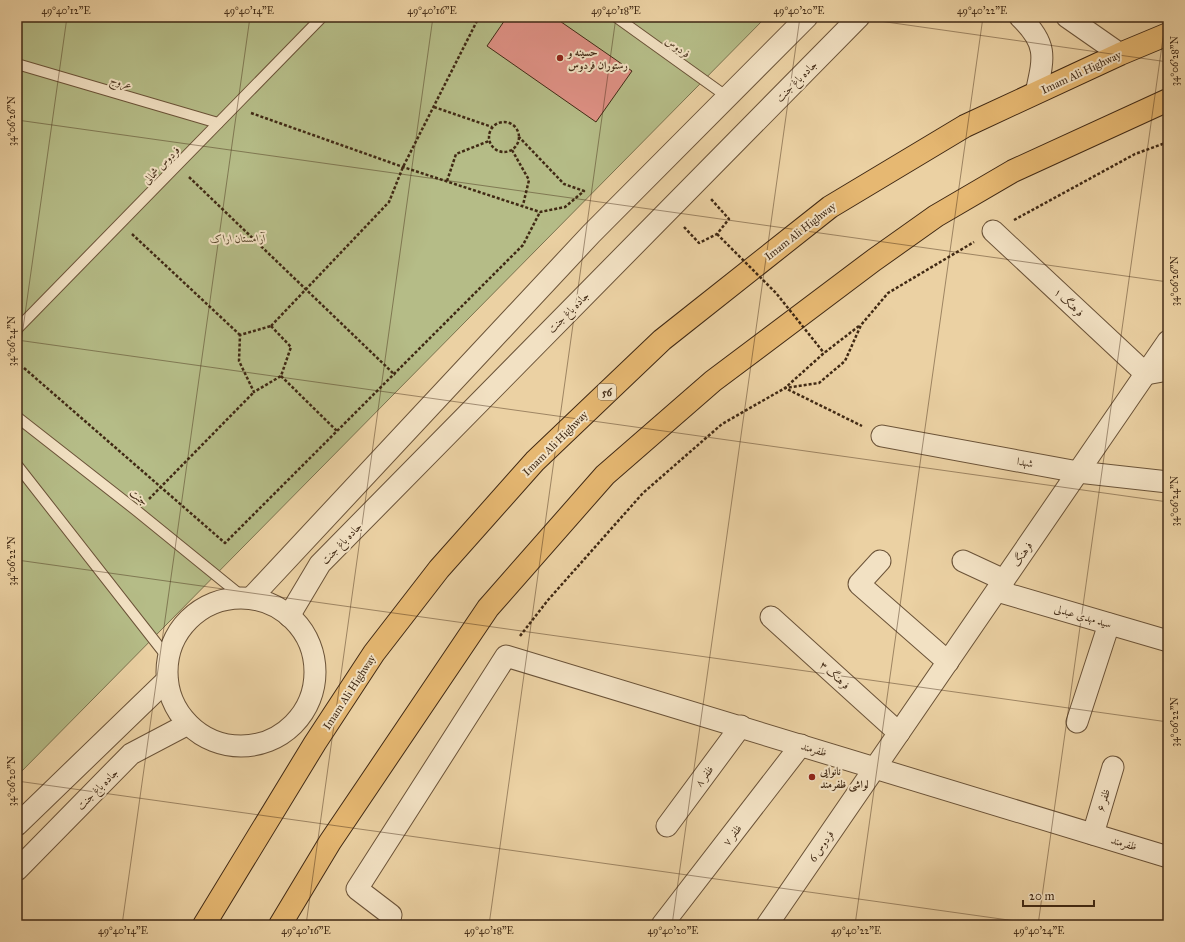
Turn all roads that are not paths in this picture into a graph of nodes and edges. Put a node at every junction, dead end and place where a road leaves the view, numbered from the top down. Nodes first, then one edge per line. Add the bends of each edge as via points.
1 (322, 17) edge
2 (616, 17) edge
3 (807, 17) edge
4 (859, 17) edge
5 (1020, 17) edge
6 (1067, 17) edge
7 (1168, 34) edge
8 (1120, 54) junction
9 (17, 64) edge
10 (1036, 93) junction
11 (726, 96) junction
12 (1168, 100) edge
13 (218, 123) junction
14 (993, 231) road end
15 (17, 329) edge
16 (1168, 341) edge
17 (1168, 370) edge
18 (1146, 374) junction
19 (17, 417) edge
20 (882, 436) road end
21 (17, 465) edge
22 (1078, 472) junction
23 (1168, 482) edge
24 (880, 561) dead end
25 (963, 561) dead end
26 (1001, 586) junction
27 (248, 598) junction
28 (289, 616) junction
29 (771, 616) dead end
30 (1110, 624) junction
31 (1168, 641) edge
32 (168, 658) junction
33 (948, 662) junction
34 (167, 680) junction
35 (1076, 722) dead end
36 (188, 724) junction
37 (741, 726) junction
38 (899, 733) junction
39 (801, 745) junction
40 (1113, 767) dead end
41 (875, 768) junction
42 (17, 825) edge
43 (667, 826) dead end
44 (1093, 834) junction
45 (1168, 857) edge
46 (17, 870) edge
47 (391, 915) dead end
48 (204, 925) edge
49 (280, 925) edge
50 (662, 925) edge
51 (767, 925) edge

1 - 13 lane, فردوس شمالی
2 - 11 lane, فردوس
3 - 11 street
4 - 28 street, جاده باغ جنت via 320,564
5 - 10 street via 1034,31 1042,45 1042,68
6 - 8 street
7 - 8 highway, Imam Ali Highway / 56
8 - 10 highway, Imam Ali Highway / 56
9 - 13 lane, عروج
10 - 48 highway, Imam Ali Highway / 56 via 965,126 830,207 662,340 535,461 439,570 374,653
11 - 27 street via 591,234
12 - 49 highway via 1013,171 936,216 713,381 605,476 488,608 330,842
13 - 15 lane, فردوس شمالی
14 - 18 street, فرهنگ ۱
16 - 18 street, فرهنگ
17 - 18 street
18 - 22 street, فرهنگ
19 - 27 lane, جنت
20 - 22 street, شهدا
21 - 32 lane
22 - 23 street, شهدا
22 - 26 street, فرهنگ
24 - 33 street via 859,584
25 - 26 street, سید مهدی عبدلی
26 - 30 street, سید مهدی عبدلی
26 - 33 street, فرهنگ
27 - 28 street via 272,604
27 - 32 street via 216,602 198,612 178,632
28 - 36 street via 308,637 316,664 311,699 296,723 267,742 239,746 211,740
29 - 38 street, فرهنگ ۳
30 - 31 street, سید مهدی عبدلی
30 - 35 street
32 - 34 street
33 - 38 street, فرهنگ
34 - 36 street via 172,700
34 - 42 street
36 - 46 street, جاده باغ جنت via 131,754
37 - 39 street, ظفرمند
37 - 43 street, ظفر ۸
37 - 47 street, ظفرمند via 506,656 357,889
38 - 41 street, فرهنگ
39 - 41 street, ظفرمند
39 - 50 street, ظفر ۷
40 - 44 street, ظفر ۶
41 - 44 street, ظفرمند
41 - 51 street, فردوس 6
44 - 45 street, ظفرمند

